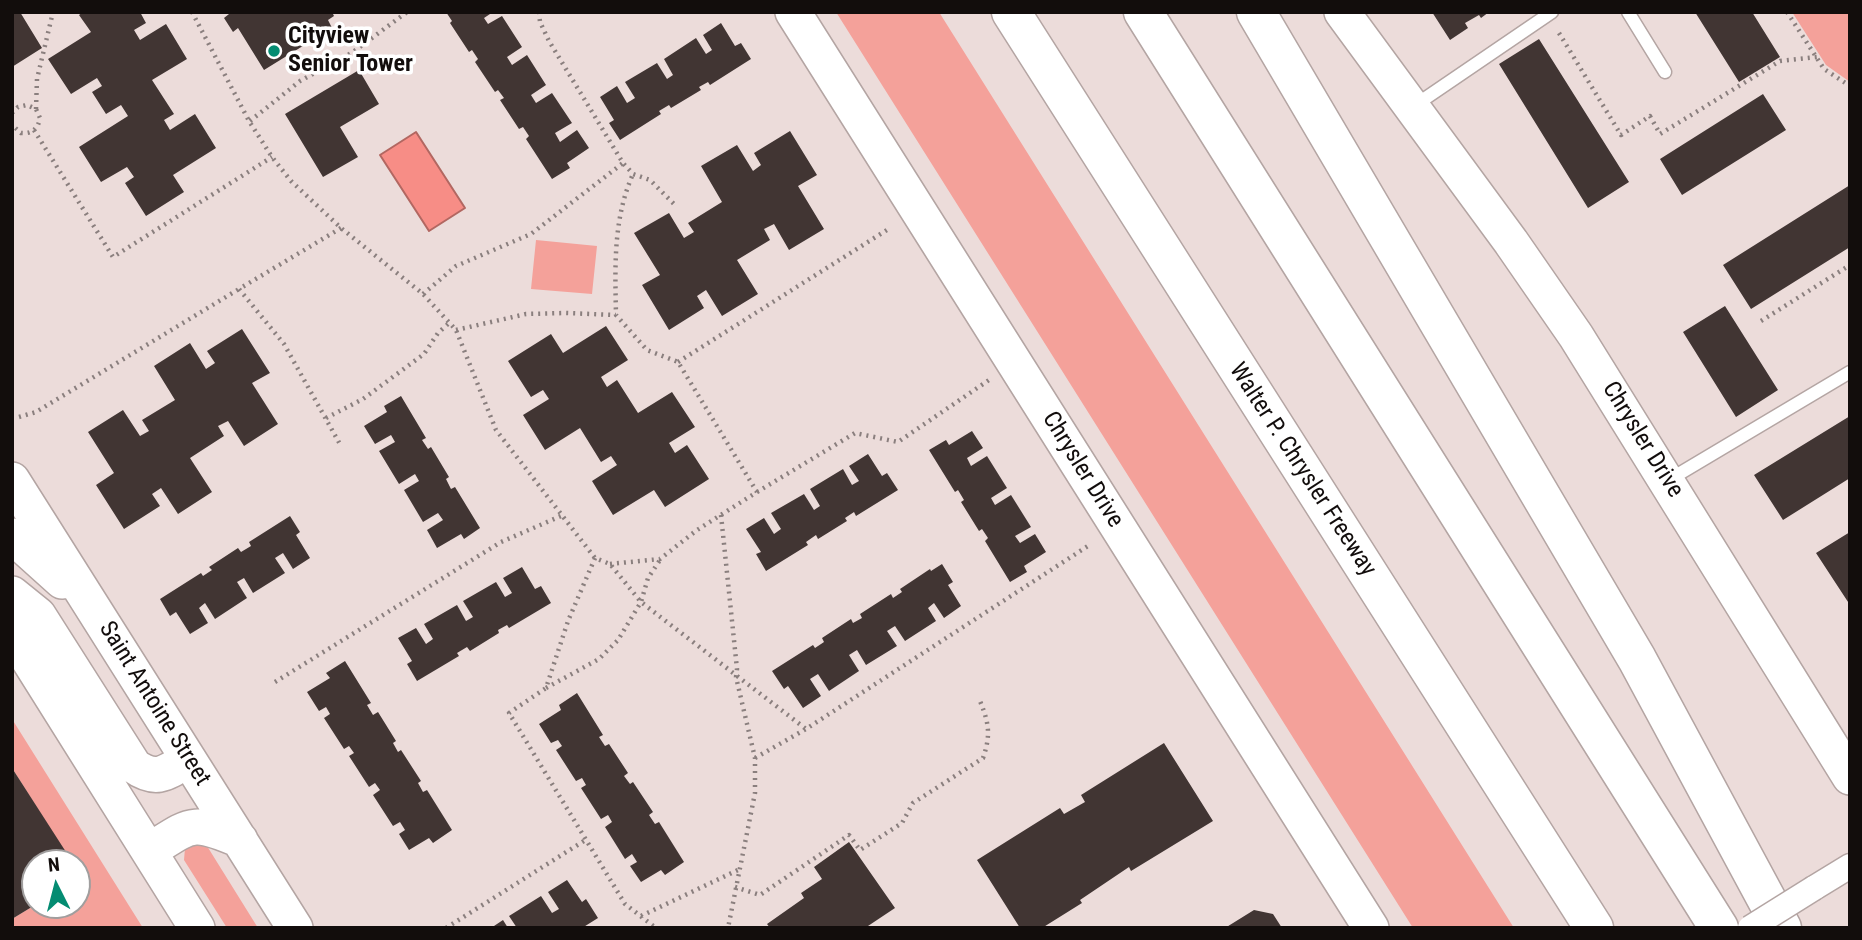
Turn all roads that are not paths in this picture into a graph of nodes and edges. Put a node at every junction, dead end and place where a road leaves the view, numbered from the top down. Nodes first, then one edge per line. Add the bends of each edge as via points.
1 (793, 12) edge
2 (984, 12) edge
3 (1011, 12) edge
4 (1143, 12) edge
5 (1256, 12) edge
6 (1342, 12) edge
7 (1552, 12) edge
8 (1628, 12) edge
9 (1048, 71) junction
10 (1665, 72) dead end
11 (1412, 107) junction
12 (1850, 372) edge
13 (12, 480) edge
14 (1667, 481) junction
15 (12, 536) edge
16 (12, 594) edge
17 (95, 612) junction
18 (12, 633) edge
19 (188, 759) junction
20 (1850, 777) edge
21 (240, 840) junction
22 (149, 851) junction
23 (1850, 866) edge
24 (197, 928) edge
25 (296, 928) edge
26 (1371, 928) edge
27 (1594, 928) edge
28 (1719, 928) edge
29 (1750, 928) edge
30 (1782, 928) edge

1 - 26 street, Chrysler Drive
2 - 9 highway
3 - 9 highway, Walter P. Chrysler Freeway
4 - 28 highway
5 - 30 highway via 1637,659
6 - 11 street, Chrysler Drive
7 - 11 lane
8 - 10 lane
9 - 27 highway, Walter P. Chrysler Freeway
11 - 14 street, Chrysler Drive via 1576,337
12 - 14 lane
13 - 17 street, Saint Antoine Street
14 - 20 street, Chrysler Drive
15 - 17 street
16 - 19 street via 38,615 134,766 147,775 163,775
17 - 19 street, Saint Antoine Street
18 - 22 street
19 - 21 street, Saint Antoine Street
21 - 22 street via 209,827 187,827
21 - 25 street, Saint Antoine Street
22 - 24 street
23 - 29 street, bridge

